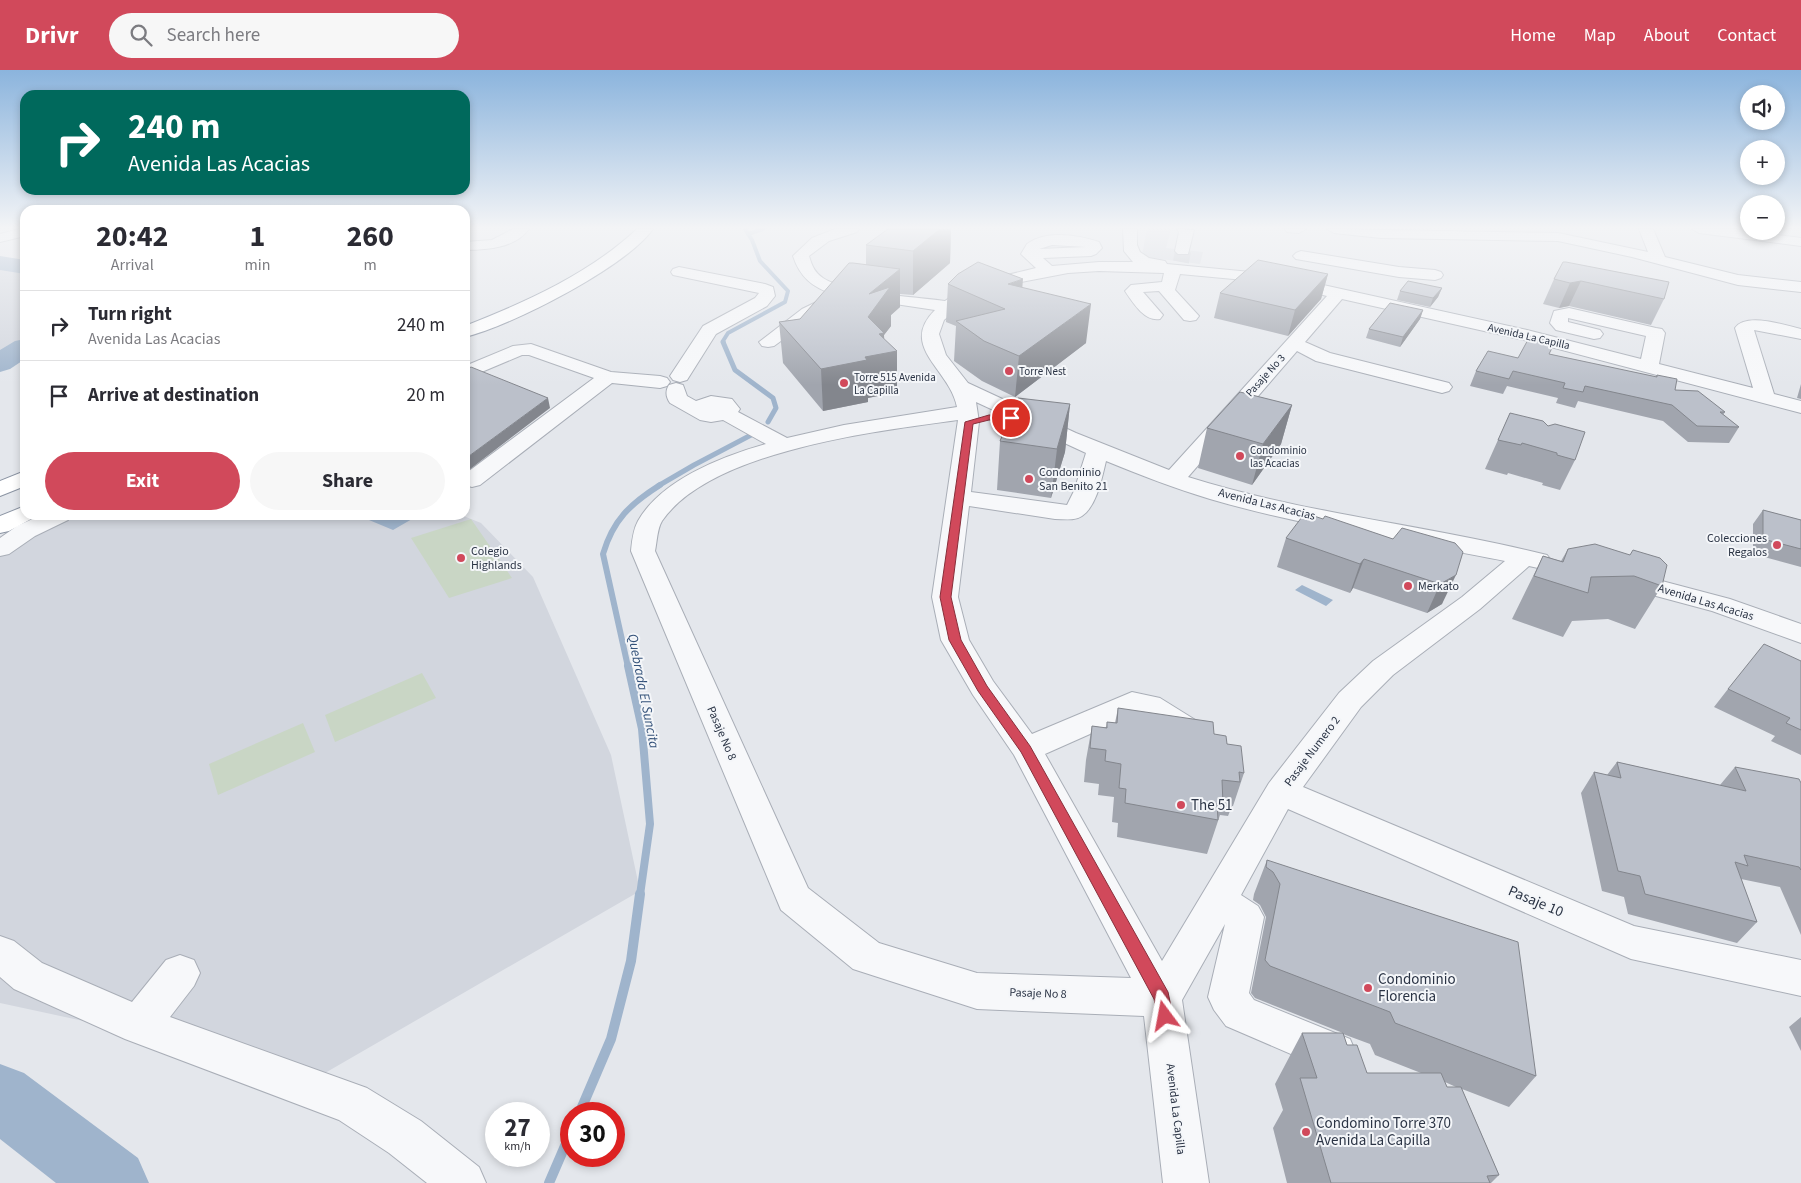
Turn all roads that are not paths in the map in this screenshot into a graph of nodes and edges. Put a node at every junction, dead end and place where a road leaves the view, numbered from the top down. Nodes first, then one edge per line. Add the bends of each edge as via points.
1 (543, 281) edge
2 (571, 281) edge
3 (723, 281) edge
4 (817, 281) edge
5 (1005, 281) edge
6 (1171, 281) tunnel mouth
7 (1278, 281) edge
8 (1370, 281) edge
9 (1411, 281) edge
10 (1746, 281) edge
11 (1168, 286) junction
12 (1387, 287) junction
13 (1801, 287) edge
14 (845, 292) junction
15 (1338, 294) junction
16 (949, 307) junction
17 (1154, 315) dead end
18 (470, 316) edge
19 (1190, 316) dead end
20 (470, 330) edge
21 (1801, 334) edge
22 (768, 342) dead end
23 (1293, 344) junction
24 (1652, 358) junction
25 (470, 370) edge
26 (608, 377) junction
27 (676, 383) junction
28 (1442, 387) dead end
29 (1766, 399) junction
30 (723, 407) junction
31 (966, 407) junction
32 (1801, 407) edge
33 (1031, 421) junction
34 (784, 445) junction
35 (1098, 450) junction
36 (20, 480) edge
37 (1173, 480) junction
38 (470, 485) edge
39 (0, 489) edge
40 (20, 497) edge
41 (959, 497) junction
42 (0, 506) edge
43 (20, 516) edge
44 (49, 520) edge
45 (0, 526) edge
46 (0, 549) edge
47 (1524, 557) junction
48 (1561, 565) edge
49 (1598, 573) edge
50 (1801, 634) edge
51 (1215, 746) edge
52 (1026, 749) junction
53 (1281, 792) junction
54 (1219, 900) junction
55 (0, 952) edge
56 (180, 973) dead end
57 (1801, 978) edge
58 (1162, 998) junction
59 (139, 1025) junction
60 (1354, 1061) edge
61 (464, 1183) edge
62 (1186, 1183) edge

1 - 18 highway
2 - 20 highway
3 - 27 street via 767,290 767,296 709,330
4 - 14 street
5 - 16 street, Avenida La Capilla via 963,296
6 - 11 street
7 - 15 street, Avenida La Capilla
8 - 12 street
9 - 12 street
10 - 13 street
11 - 17 street via 1133,291
11 - 19 street via 1167,291
12 - 15 street, Avenida La Capilla
12 - 24 street, Avenida La Capilla via 1527,335
14 - 16 street
14 - 22 street via 808,313
15 - 23 street, Pasaje No 3
16 - 31 street, Avenida La Capilla via 935,318 930,334 935,353
21 - 29 street via 1754,325 1744,328
23 - 28 street via 1323,358
23 - 37 street, Pasaje No 3
24 - 24 street via 1656,333 1569,313 1560,315 1558,323 1562,326
24 - 29 street, Avenida La Capilla
25 - 26 street via 519,350 531,349
26 - 27 street
26 - 38 street
27 - 30 street
27 - 30 street via 677,400 700,412 710,416
29 - 32 street, Avenida La Capilla
30 - 34 street
31 - 33 street, Avenida Las Acacias
31 - 33 street, Avenida Las Acacias via 977,419 1000,417
31 - 34 street, Pasaje No 8
31 - 41 street, Avenida La Capilla
33 - 35 street, Avenida Las Acacias
34 - 58 street, Pasaje No 8 via 711,472 675,492 651,519 643,551 794,899 868,957 977,991
35 - 37 street, Avenida Las Acacias
35 - 41 street via 1081,502 1073,511 1055,512
36 - 39 highway
37 - 47 street, Avenida Las Acacias via 1264,506
40 - 42 highway
41 - 52 street, Avenida La Capilla via 945,597 955,640 983,688
43 - 45 highway
44 - 46 street
47 - 48 street, Avenida Las Acacias
47 - 53 street, Pasaje Numero 2 via 1470,603 1383,668 1350,700
49 - 50 street, Avenida Las Acacias via 1721,604
51 - 52 street via 1149,706 1132,703
52 - 58 street, Avenida La Capilla
53 - 54 street, Pasaje Numero 2
53 - 57 street, Pasaje 10 via 1631,942
54 - 58 street, Pasaje Numero 2
54 - 60 street via 1245,917 1228,997 1240,1013
55 - 59 street via 28,976
56 - 59 street
58 - 62 street, Avenida La Capilla
59 - 61 street via 352,1103 406,1136

